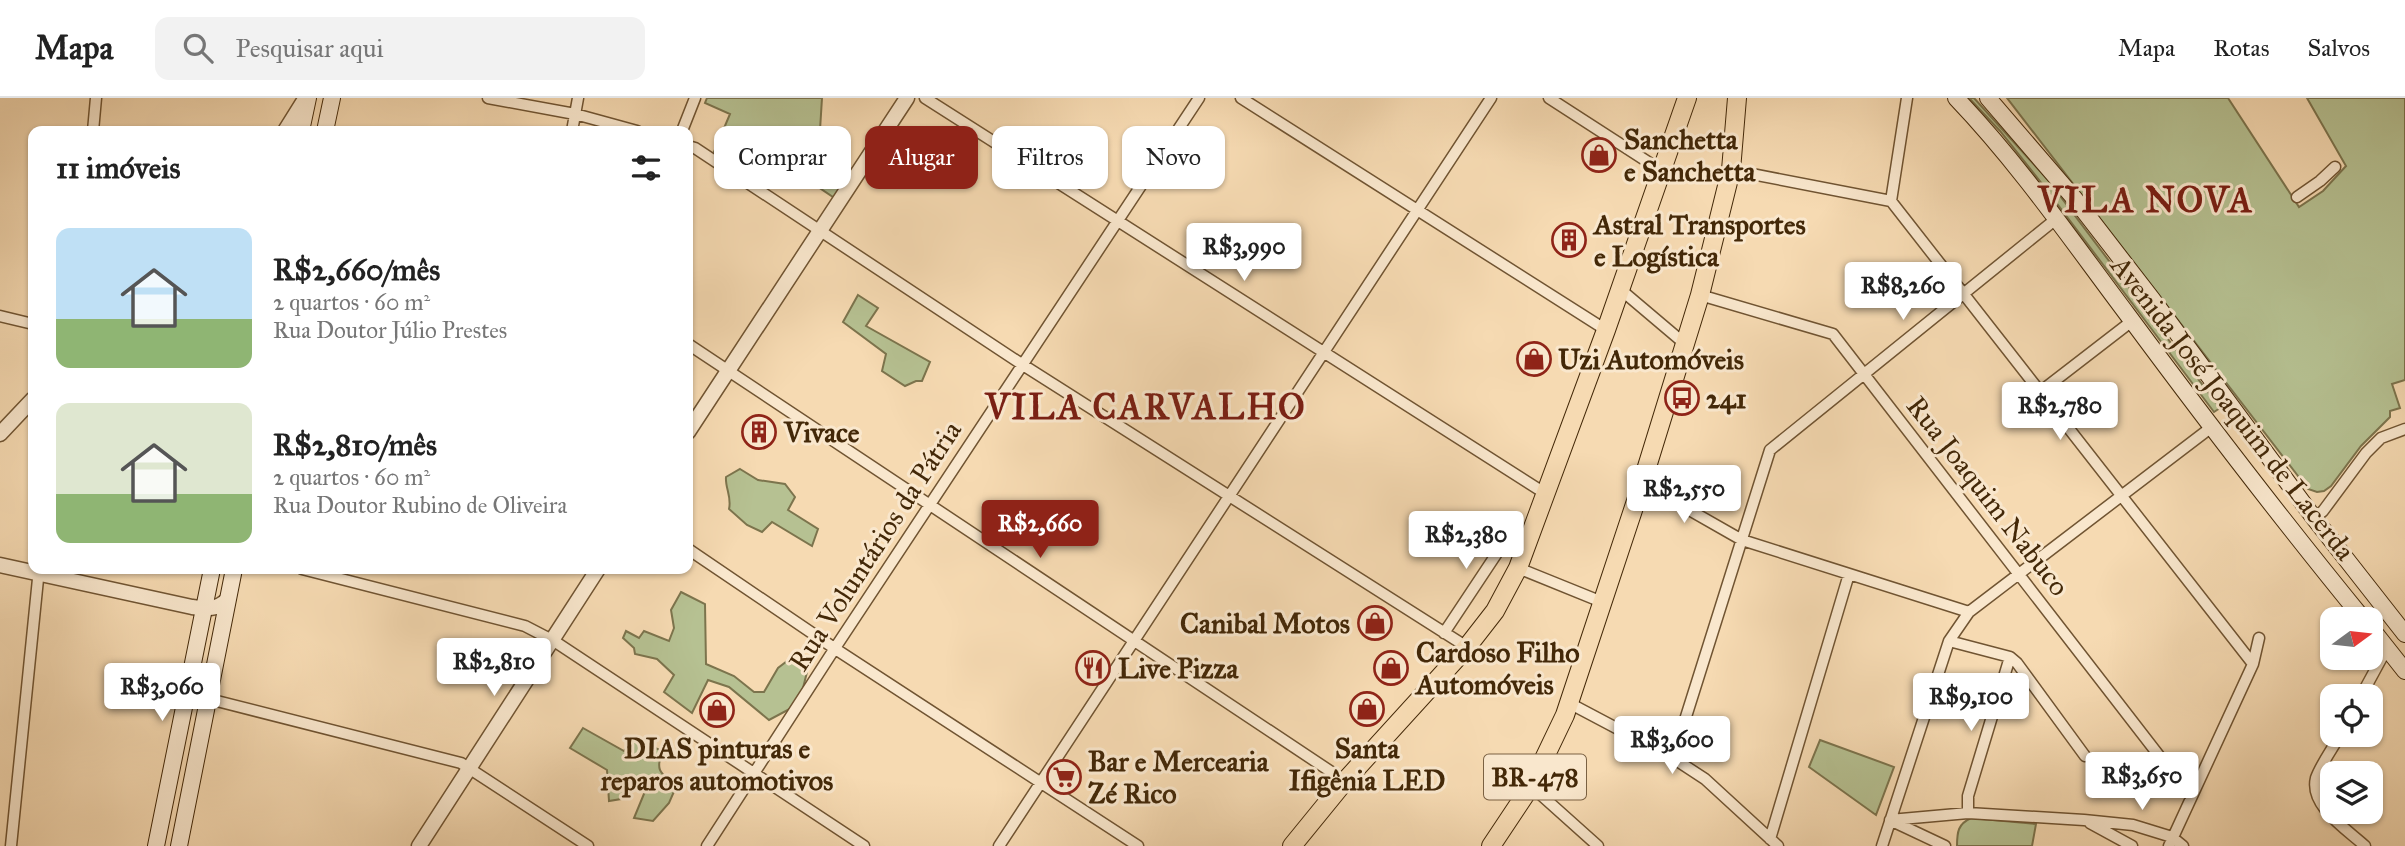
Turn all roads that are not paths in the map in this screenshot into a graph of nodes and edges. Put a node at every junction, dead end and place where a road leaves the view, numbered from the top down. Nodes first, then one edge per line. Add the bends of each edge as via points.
1 (96, 98) edge
2 (307, 98) edge
3 (332, 98) edge
4 (488, 98) edge
5 (578, 98) edge
6 (695, 98) edge
7 (907, 98) edge
8 (925, 98) edge
9 (1199, 98) edge
10 (1241, 98) edge
11 (1492, 98) edge
12 (1549, 98) edge
13 (1687, 98) edge
14 (1737, 98) edge
15 (1907, 98) edge
16 (1956, 98) edge
17 (1988, 98) edge
18 (575, 114) junction
19 (93, 126) edge
20 (288, 126) edge
21 (302, 126) edge
22 (326, 126) edge
23 (573, 126) edge
24 (619, 126) edge
25 (684, 126) edge
26 (693, 147) edge
27 (2335, 167) dead end
28 (1731, 170) junction
29 (1662, 171) junction
30 (2297, 197) dead end
31 (1891, 201) junction
32 (1418, 210) junction
33 (2056, 219) junction
34 (1118, 221) junction
35 (819, 232) junction
36 (1620, 289) junction
37 (1963, 294) junction
38 (1700, 295) junction
39 (0, 316) edge
40 (2132, 321) junction
41 (28, 323) edge
42 (1606, 330) junction
43 (1685, 344) junction
44 (693, 347) edge
45 (1324, 352) junction
46 (1023, 365) junction
47 (729, 369) junction
48 (1865, 373) junction
49 (2040, 392) junction
50 (27, 414) edge
51 (693, 424) edge
52 (2213, 426) junction
53 (2405, 429) edge
54 (0, 434) edge
55 (1642, 483) junction
56 (1546, 494) junction
57 (1229, 496) junction
58 (2121, 496) junction
59 (930, 504) junction
60 (2314, 518) junction
61 (1515, 526) dead end
62 (1742, 540) junction
63 (693, 552) edge
64 (0, 565) edge
65 (1518, 568) junction
66 (28, 569) edge
67 (38, 574) edge
68 (52, 574) edge
69 (211, 574) edge
70 (233, 574) edge
71 (322, 574) edge
72 (595, 574) edge
73 (1849, 574) junction
74 (2020, 574) junction
75 (228, 599) junction
76 (1602, 602) junction
77 (2353, 607) edge
78 (205, 608) junction
79 (1969, 612) junction
80 (1444, 633) junction
81 (2405, 634) edge
82 (2259, 638) dead end
83 (552, 640) junction
84 (1133, 641) junction
85 (1949, 641) junction
86 (2384, 644) edge
87 (1467, 647) junction
88 (835, 648) junction
89 (2387, 648) junction
90 (2010, 657) junction
91 (2253, 664) junction
92 (2405, 671) edge
93 (2368, 684) edge
94 (209, 699) junction
95 (1569, 703) junction
96 (2333, 747) edge
97 (2085, 756) dead end
98 (1673, 758) junction
99 (471, 767) junction
100 (754, 774) junction
101 (1346, 781) junction
102 (1041, 783) junction
103 (1531, 786) junction
104 (2191, 797) junction
105 (1968, 813) junction
106 (1890, 820) junction
107 (2084, 820) junction
108 (1774, 842) edge
109 (2171, 842) edge
110 (11, 846) edge
111 (156, 846) edge
112 (179, 846) edge
113 (419, 846) edge
114 (588, 846) edge
115 (707, 846) edge
116 (864, 846) edge
117 (999, 846) edge
118 (1138, 846) edge
119 (1292, 846) edge
120 (1492, 846) edge
121 (1598, 846) edge
122 (1882, 846) edge
123 (1945, 846) edge
124 (2132, 846) edge
125 (2183, 846) edge
126 (2365, 846) edge

1 - 19 street
2 - 20 street
2 - 21 main road
3 - 22 main road
4 - 18 street
5 - 18 street
6 - 25 street
7 - 35 street
8 - 34 street
9 - 34 street, Rua Voluntários da Pátria
10 - 32 street
11 - 32 street
12 - 29 street
13 - 29 main road
14 - 28 main road, BR-478
15 - 31 street
16 - 33 main road, Avenida José Joaquim de Lacerda
17 - 60 main road, Avenida José Joaquim de Lacerda via 2074,198
18 - 23 street
18 - 24 street
26 - 35 street
27 - 30 street
28 - 31 street
28 - 38 main road, BR-478
29 - 36 main road
31 - 37 street
32 - 42 street
32 - 45 street
33 - 37 street
33 - 40 main road, Avenida José Joaquim de Lacerda
34 - 45 street
34 - 46 street, Rua Voluntários da Pátria
35 - 46 street
35 - 47 street
36 - 42 main road
36 - 43 street
37 - 48 street
37 - 49 street
38 - 43 main road, BR-478
38 - 48 street, Rua Joaquim Nabuco via 1833,334
39 - 41 street
40 - 49 street
40 - 52 main road, Avenida José Joaquim de Lacerda
42 - 56 main road
43 - 55 main road, BR-478
44 - 47 street
45 - 56 street
45 - 57 street
46 - 57 street
46 - 59 street, Rua Voluntários da Pátria
47 - 51 street
47 - 59 street
48 - 62 street via 1770,450
48 - 74 street, Rua Joaquim Nabuco
49 - 58 street
50 - 54 street
52 - 58 street
52 - 77 main road, Avenida José Joaquim de Lacerda
53 - 60 street via 2381,438
55 - 62 street
55 - 76 main road, BR-478
56 - 65 main road
57 - 80 street
57 - 84 street
58 - 74 street
58 - 91 street
59 - 84 street
59 - 88 street, Rua Voluntários da Pátria
60 - 81 main road, Avenida José Joaquim de Lacerda
61 - 80 street
62 - 73 street
62 - 98 street
63 - 88 street
64 - 66 street
65 - 76 street
65 - 87 main road via 1495,611
67 - 110 street
68 - 78 street
69 - 78 main road
70 - 75 main road
71 - 83 street via 525,626
72 - 83 street
73 - 79 street
73 - 108 street
74 - 79 street
74 - 104 street, Rua Joaquim Nabuco
75 - 78 street via 221,607
75 - 94 main road
76 - 95 main road, BR-478
78 - 111 main road
79 - 85 street
80 - 87 street
82 - 91 street
83 - 99 street
83 - 100 street
84 - 101 street
84 - 102 street
85 - 90 street
85 - 106 street
86 - 89 main road
87 - 101 main road
88 - 100 street, Rua Voluntários da Pátria
88 - 102 street
89 - 92 main road
89 - 93 street
90 - 97 street
90 - 105 street via 1968,796
91 - 104 street
94 - 99 street
94 - 112 main road
95 - 98 street
95 - 103 main road, BR-478
96 - 126 street via 2316,779 2317,796
98 - 108 street via 1705,779
99 - 113 street
99 - 114 street
100 - 115 street, Rua Voluntários da Pátria
100 - 116 street
101 - 119 main road
102 - 117 street
102 - 118 street
103 - 120 main road, BR-478
103 - 121 street
104 - 109 street
105 - 106 street
105 - 107 street
106 - 122 street
106 - 123 street
107 - 109 street via 2133,825
107 - 124 street
109 - 125 street

